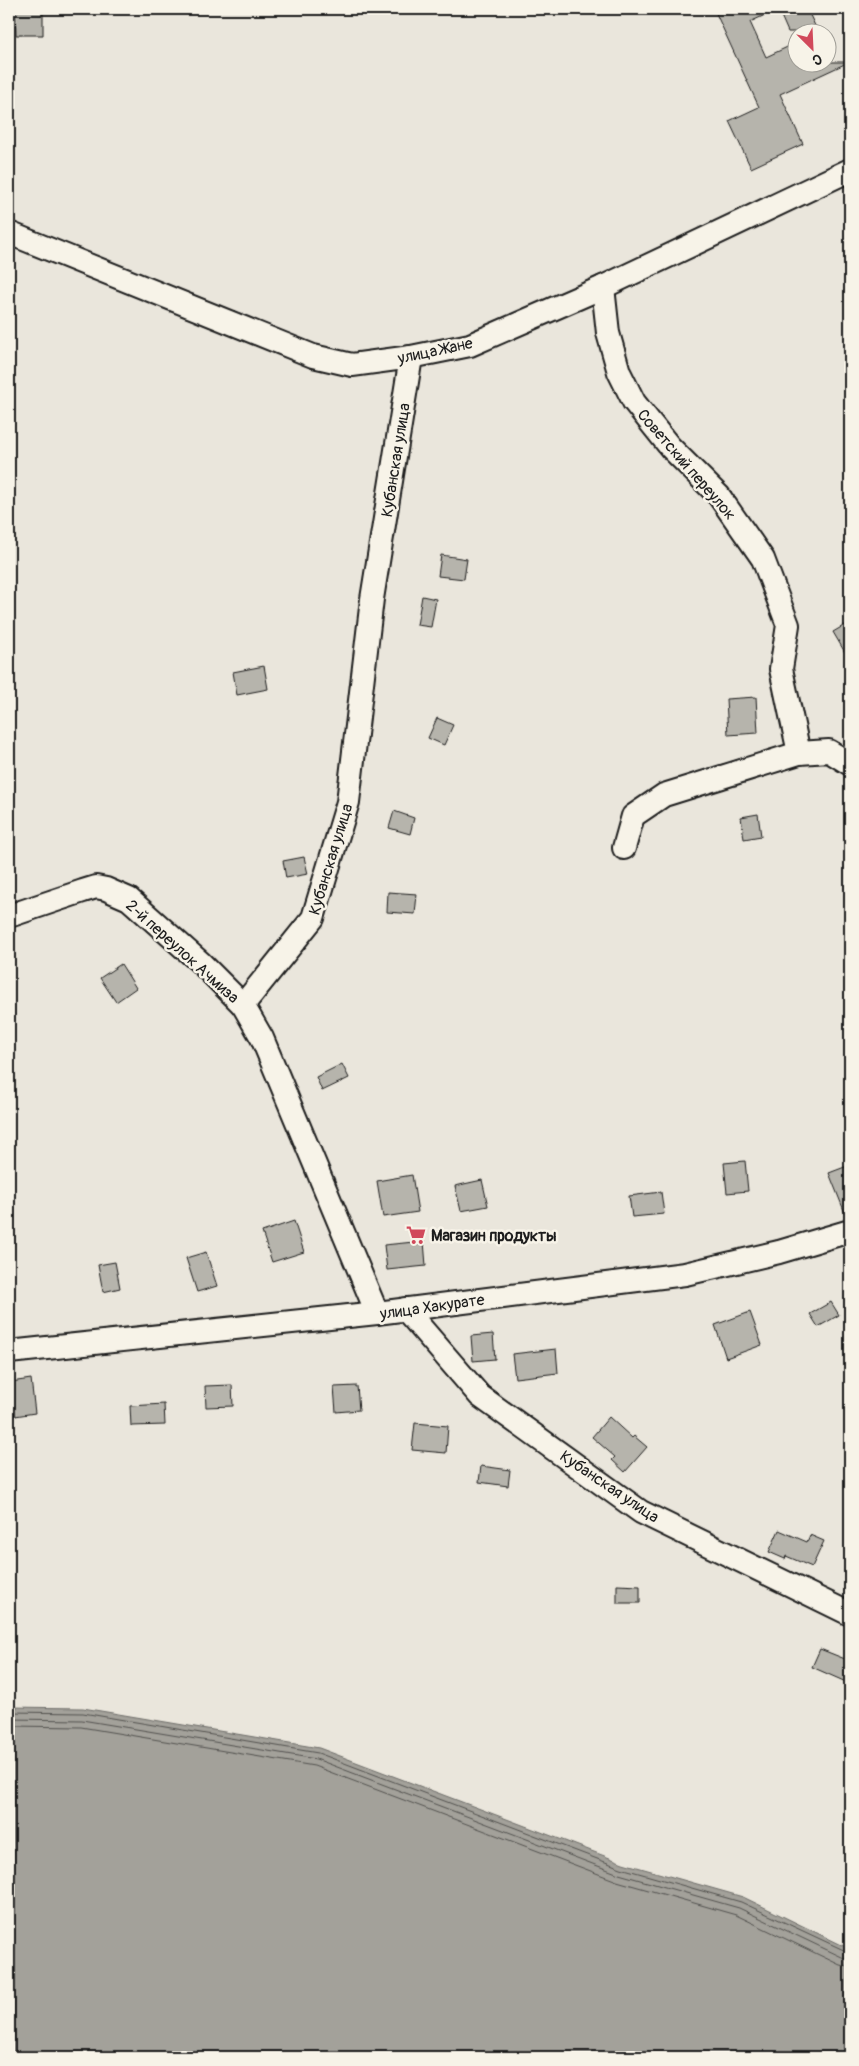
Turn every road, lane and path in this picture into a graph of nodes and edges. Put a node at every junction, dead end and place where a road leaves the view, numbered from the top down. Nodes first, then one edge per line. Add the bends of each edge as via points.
1 (850, 170) edge
2 (9, 233) edge
3 (603, 287) junction
4 (411, 357) junction
5 (799, 753) junction
6 (850, 764) edge
7 (624, 848) dead end
8 (9, 916) edge
9 (243, 1006) junction
10 (850, 1231) edge
11 (405, 1309) junction
12 (376, 1314) junction
13 (9, 1352) edge
14 (850, 1614) edge

1 - 3 street, улица Жане
2 - 4 street, улица Жане via 313,356 352,364
3 - 4 street, улица Жане via 470,345
3 - 5 street, Советский переулок via 608,333 619,372 634,402 670,447 719,496 763,559 788,625 781,669
4 - 9 street, Кубанская улица via 372,599 348,802 313,918
5 - 6 street via 830,751
5 - 7 street via 664,795 633,816
8 - 9 street, 2-й переулок Ачмиза via 84,890 106,889 130,899
9 - 12 street via 262,1038
10 - 11 street, улица Хакурате via 780,1252 685,1274
11 - 12 street, улица Хакурате
11 - 14 street, Кубанская улица via 480,1396 642,1512
12 - 13 street, улица Хакурате

